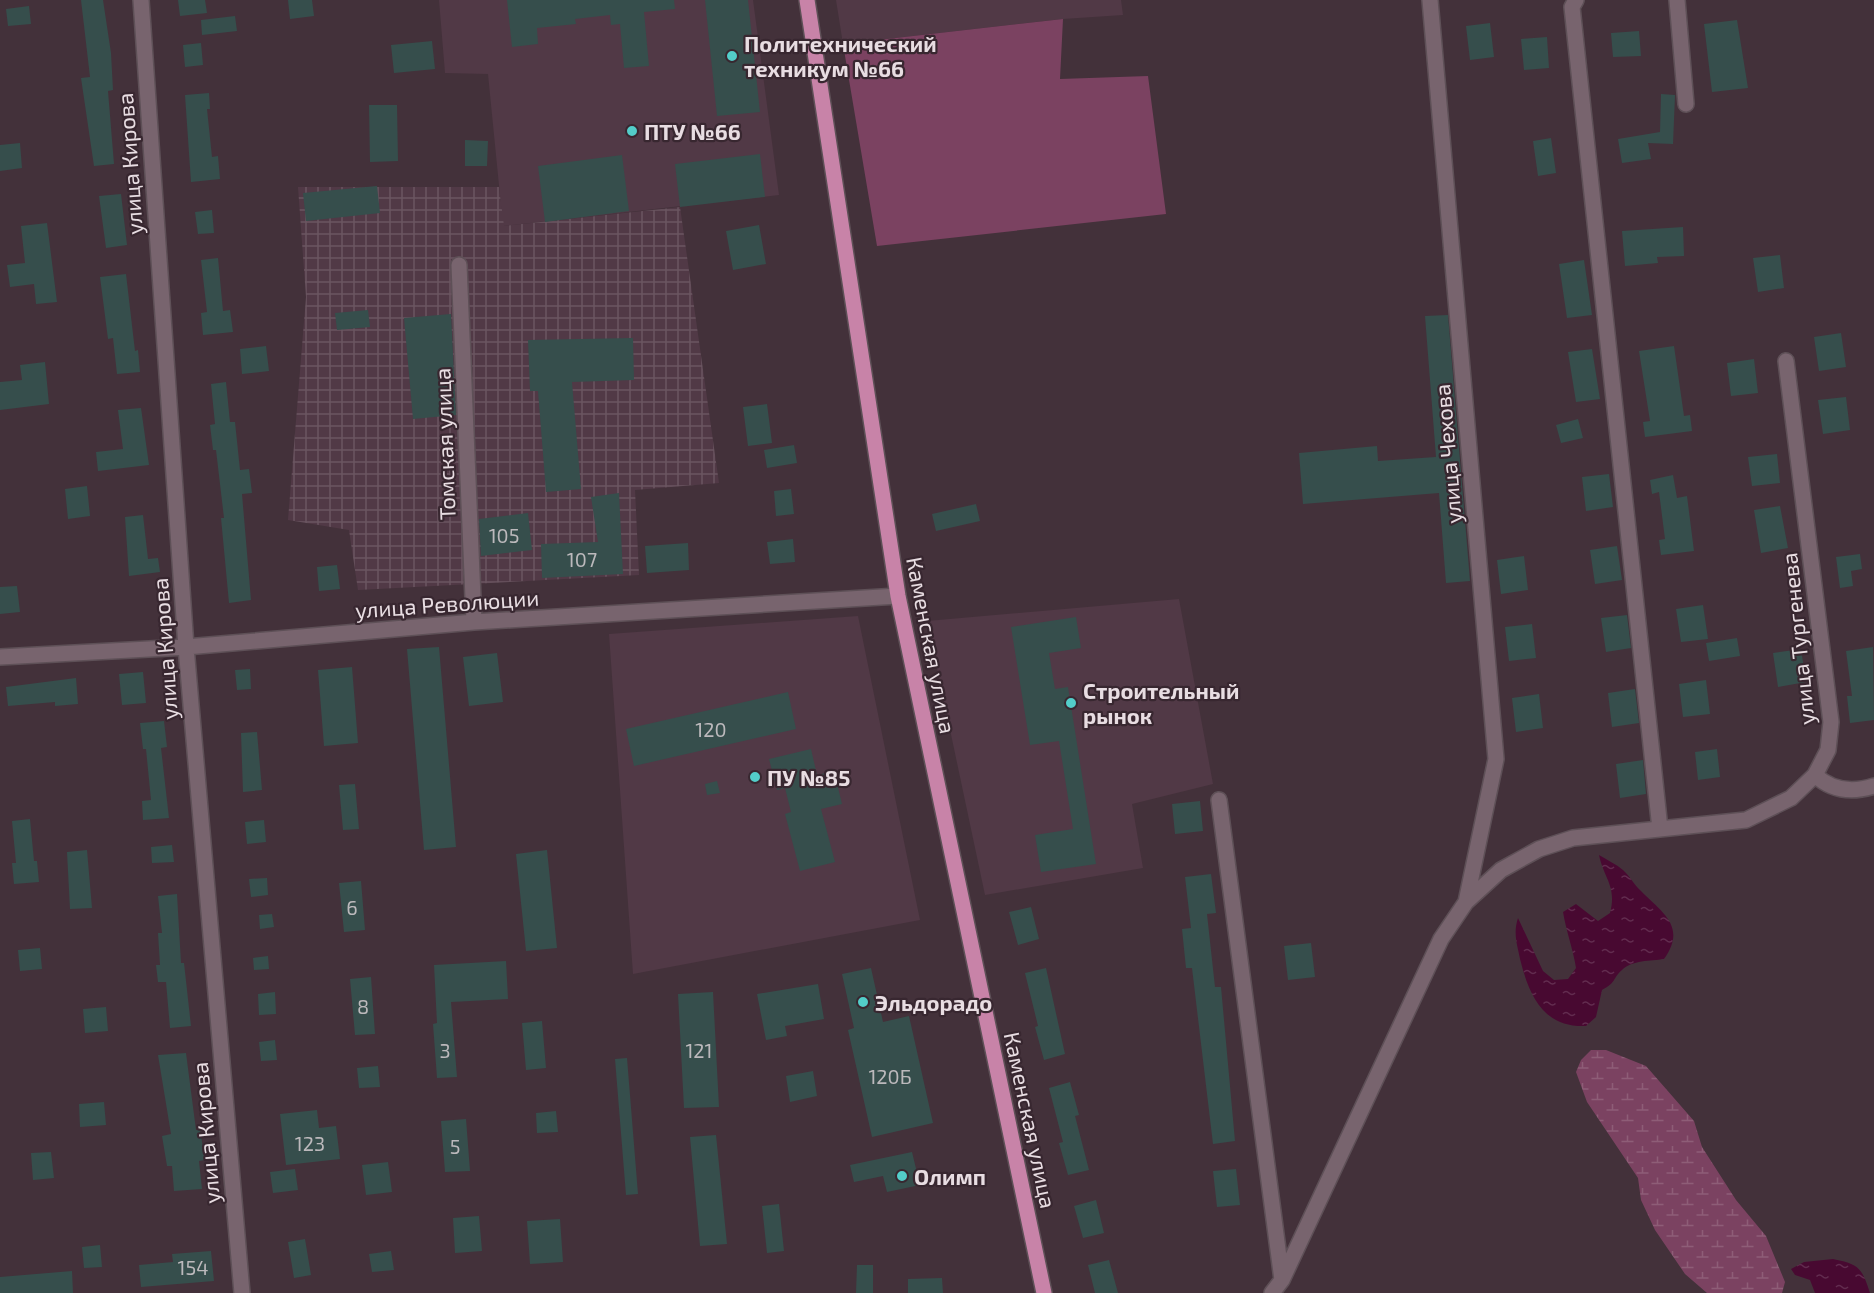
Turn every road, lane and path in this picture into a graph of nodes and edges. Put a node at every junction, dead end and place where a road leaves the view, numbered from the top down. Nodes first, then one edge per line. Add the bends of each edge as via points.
1 (141, 0) edge
2 (807, 0) edge
3 (1430, 0) edge
4 (1576, 0) edge
5 (1677, 0) edge
6 (1686, 104) dead end
7 (459, 265) dead end
8 (1786, 361) dead end
9 (898, 596) junction
10 (474, 622) junction
11 (186, 647) junction
12 (0, 657) edge
13 (1815, 775) junction
14 (1874, 786) edge
15 (1219, 800) dead end
16 (1660, 829) junction
17 (1466, 902) junction
18 (1282, 1280) junction
19 (242, 1293) edge
20 (1044, 1293) edge
21 (1272, 1293) edge

1 - 11 street, улица Кирова
2 - 9 main road, Каменская улица
3 - 17 street, улица Чехова via 1496,759
4 - 16 street via 1572,7
5 - 6 street
7 - 10 street, Томская улица
8 - 13 street, улица Тургенева via 1832,722 1828,750
9 - 10 street, улица Революции
9 - 20 main road, Каменская улица
10 - 11 street, улица Революции
11 - 12 street, улица Революции
11 - 19 street, улица Кирова
13 - 14 street via 1825,785 1846,790
13 - 16 street, улица Тургенева via 1791,798 1746,820
15 - 18 street
16 - 17 street, улица Тургенева via 1573,838 1539,849 1501,870
17 - 18 street via 1441,939
18 - 21 street

